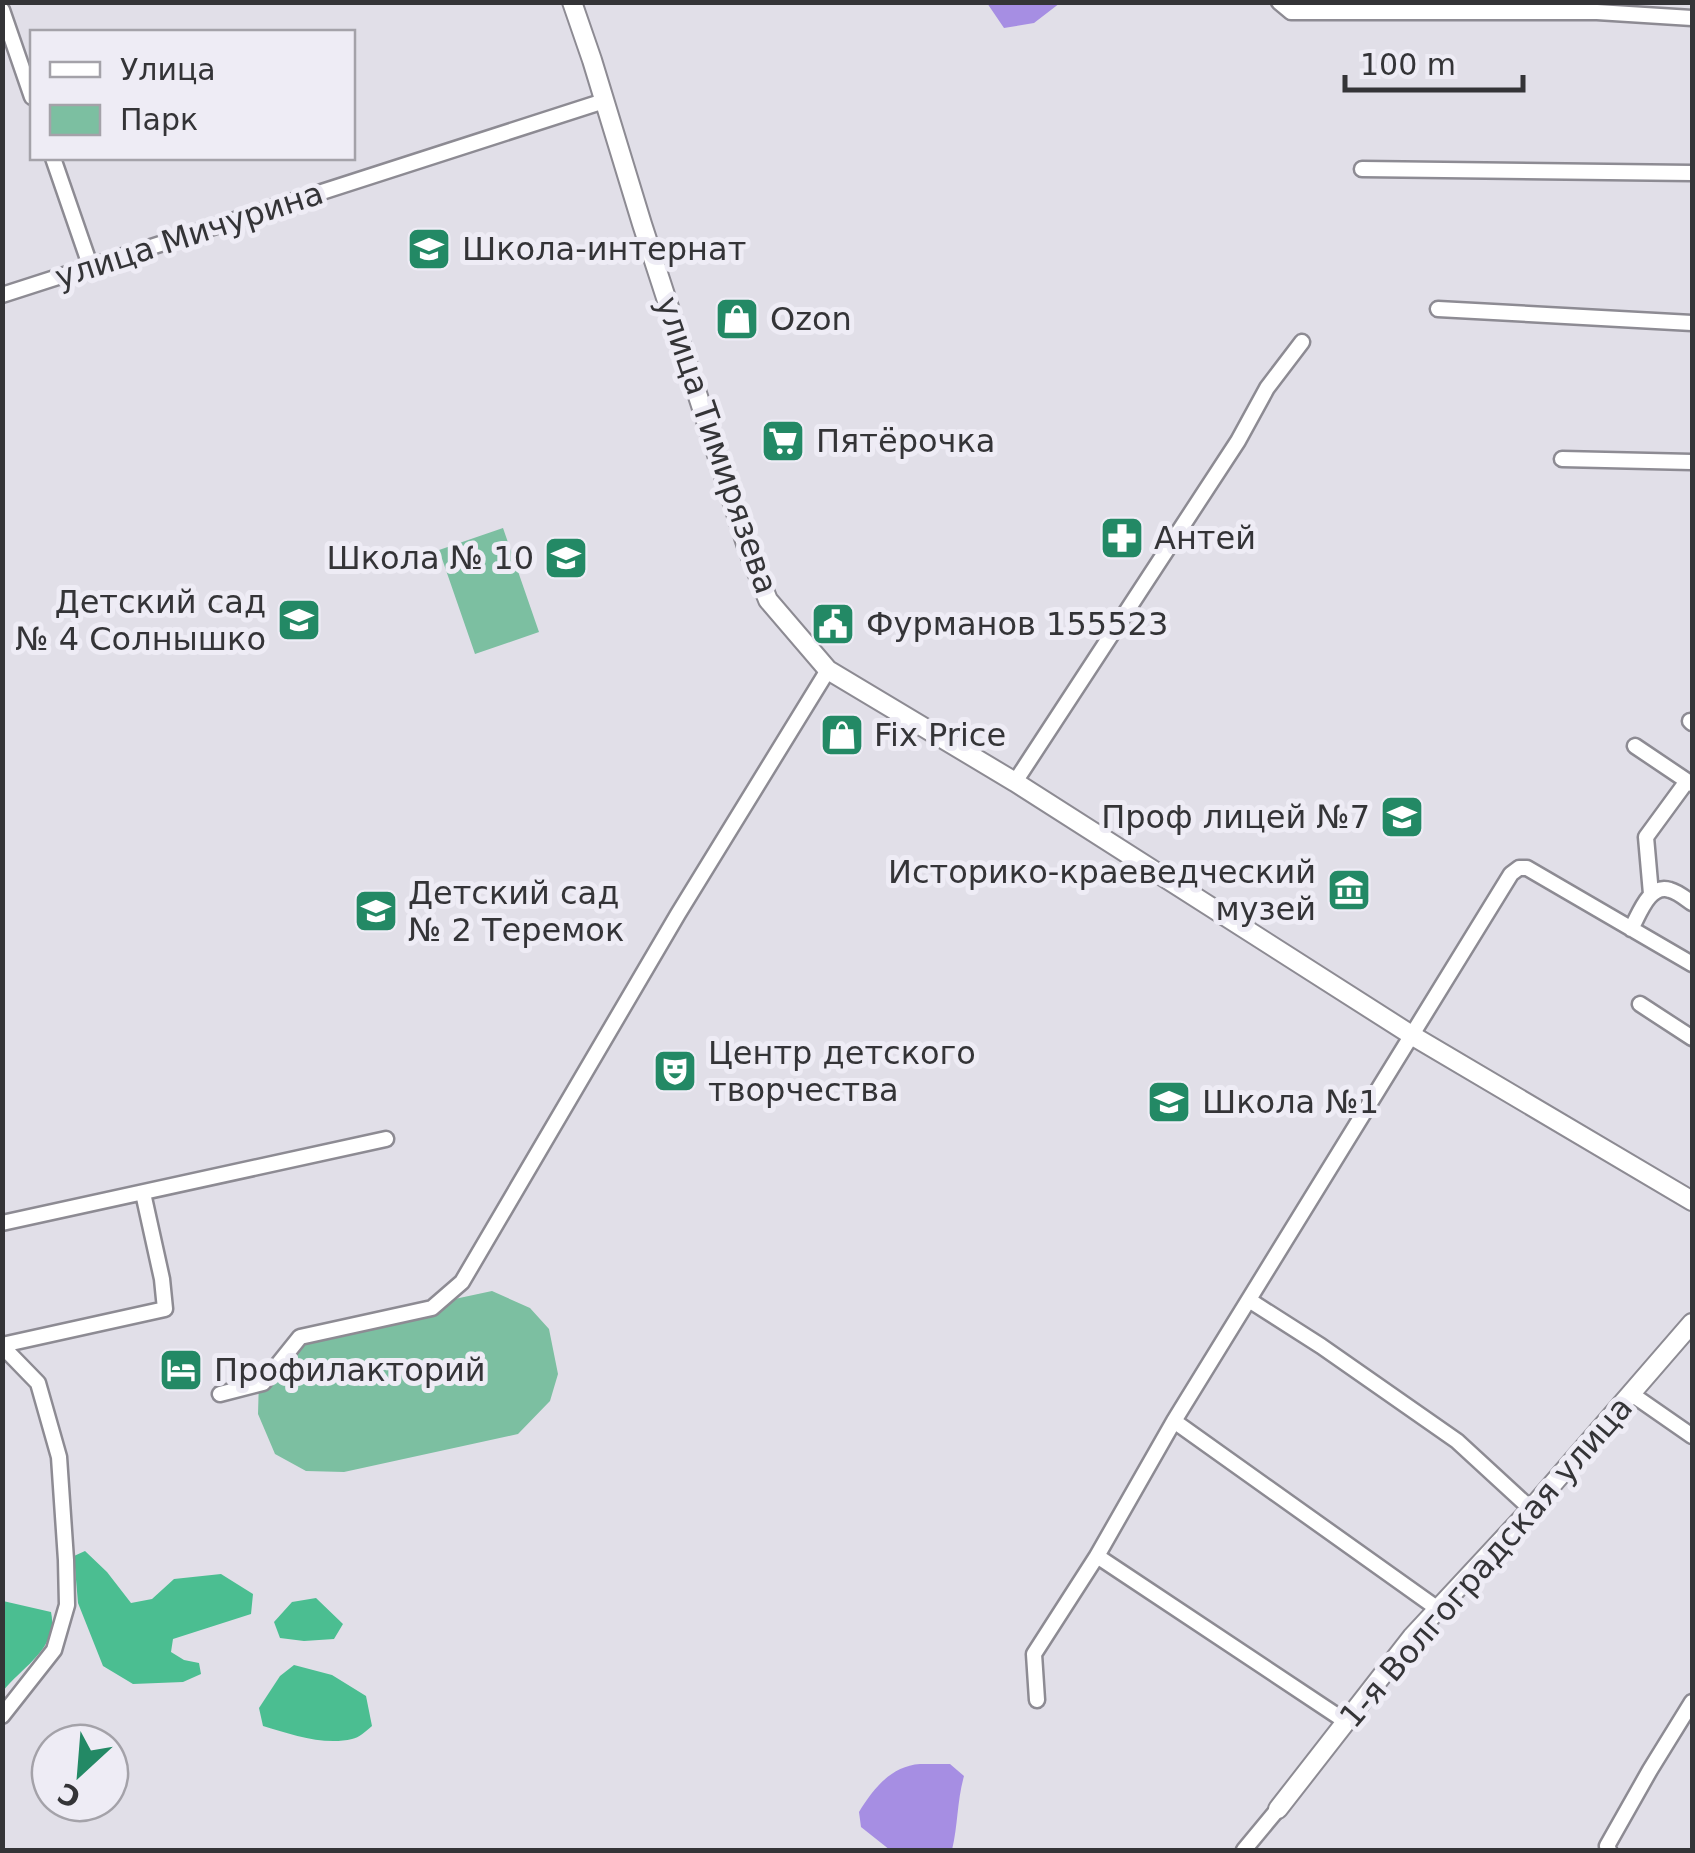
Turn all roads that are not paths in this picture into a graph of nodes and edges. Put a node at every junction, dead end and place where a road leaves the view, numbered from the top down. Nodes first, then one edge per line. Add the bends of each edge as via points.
1 (572, 2) edge
2 (1285, 7) edge
3 (1400, 7) edge
4 (1596, 7) edge
5 (2, 10) edge
6 (1692, 18) edge
7 (30, 91) edge
8 (604, 100) junction
9 (55, 160) edge
10 (1362, 168) dead end
11 (1692, 173) edge
12 (92, 268) junction
13 (2, 295) edge
14 (1438, 309) dead end
15 (1692, 323) edge
16 (1302, 342) dead end
17 (1562, 458) dead end
18 (1692, 462) edge
19 (828, 670) junction
20 (1636, 746) dead end
21 (1015, 782) junction
22 (1690, 783) edge
23 (1651, 894) junction
24 (1692, 904) edge
25 (1631, 929) junction
26 (1692, 964) edge
27 (1640, 1004) dead end
28 (1413, 1036) junction
29 (1692, 1038) edge
30 (386, 1138) dead end
31 (143, 1193) junction
32 (1692, 1201) edge
33 (2, 1223) edge
34 (1249, 1300) junction
35 (1692, 1323) edge
36 (2, 1346) edge
37 (220, 1394) dead end
38 (1633, 1395) junction
39 (1174, 1421) junction
40 (1692, 1436) edge
41 (1532, 1510) junction
42 (1096, 1556) junction
43 (1438, 1609) junction
44 (1037, 1700) dead end
45 (1692, 1702) edge
46 (3, 1715) edge
47 (1345, 1721) junction
48 (1278, 1809) joint
49 (1244, 1850) edge
50 (1609, 1850) edge

1 - 8 street, улица Тимирязева
2 - 3 street
3 - 4 street
4 - 6 street
5 - 7 street
8 - 12 street, улица Мичурина
8 - 19 street, улица Тимирязева via 746,547 768,600
9 - 12 street
10 - 11 street
12 - 13 street, улица Мичурина
14 - 15 street
16 - 21 street
17 - 18 street
19 - 21 street, улица Тимирязева
19 - 37 street via 462,1282 432,1308 300,1337 263,1382
20 - 22 street
21 - 28 street, улица Тимирязева
22 - 23 street via 1646,837
23 - 24 street via 1670,890
23 - 25 street
25 - 26 street
25 - 28 street via 1518,868
27 - 29 street
28 - 32 street, улица Тимирязева
28 - 34 street
30 - 31 street
31 - 33 street
31 - 36 street via 165,1309
34 - 39 street
34 - 41 street via 1457,1441
35 - 38 street, 1-я Волгоградская улица
36 - 46 street via 38,1382 59,1457 66,1560 66,1605 54,1650
38 - 40 street
38 - 41 street, 1-я Волгоградская улица
39 - 42 street
39 - 43 street
41 - 43 street, 1-я Волгоградская улица
42 - 44 street via 1034,1654
42 - 47 street
43 - 47 street, 1-я Волгоградская улица
45 - 50 street
47 - 48 street, 1-я Волгоградская улица
48 - 49 street, 1-я Волгоградская улица

